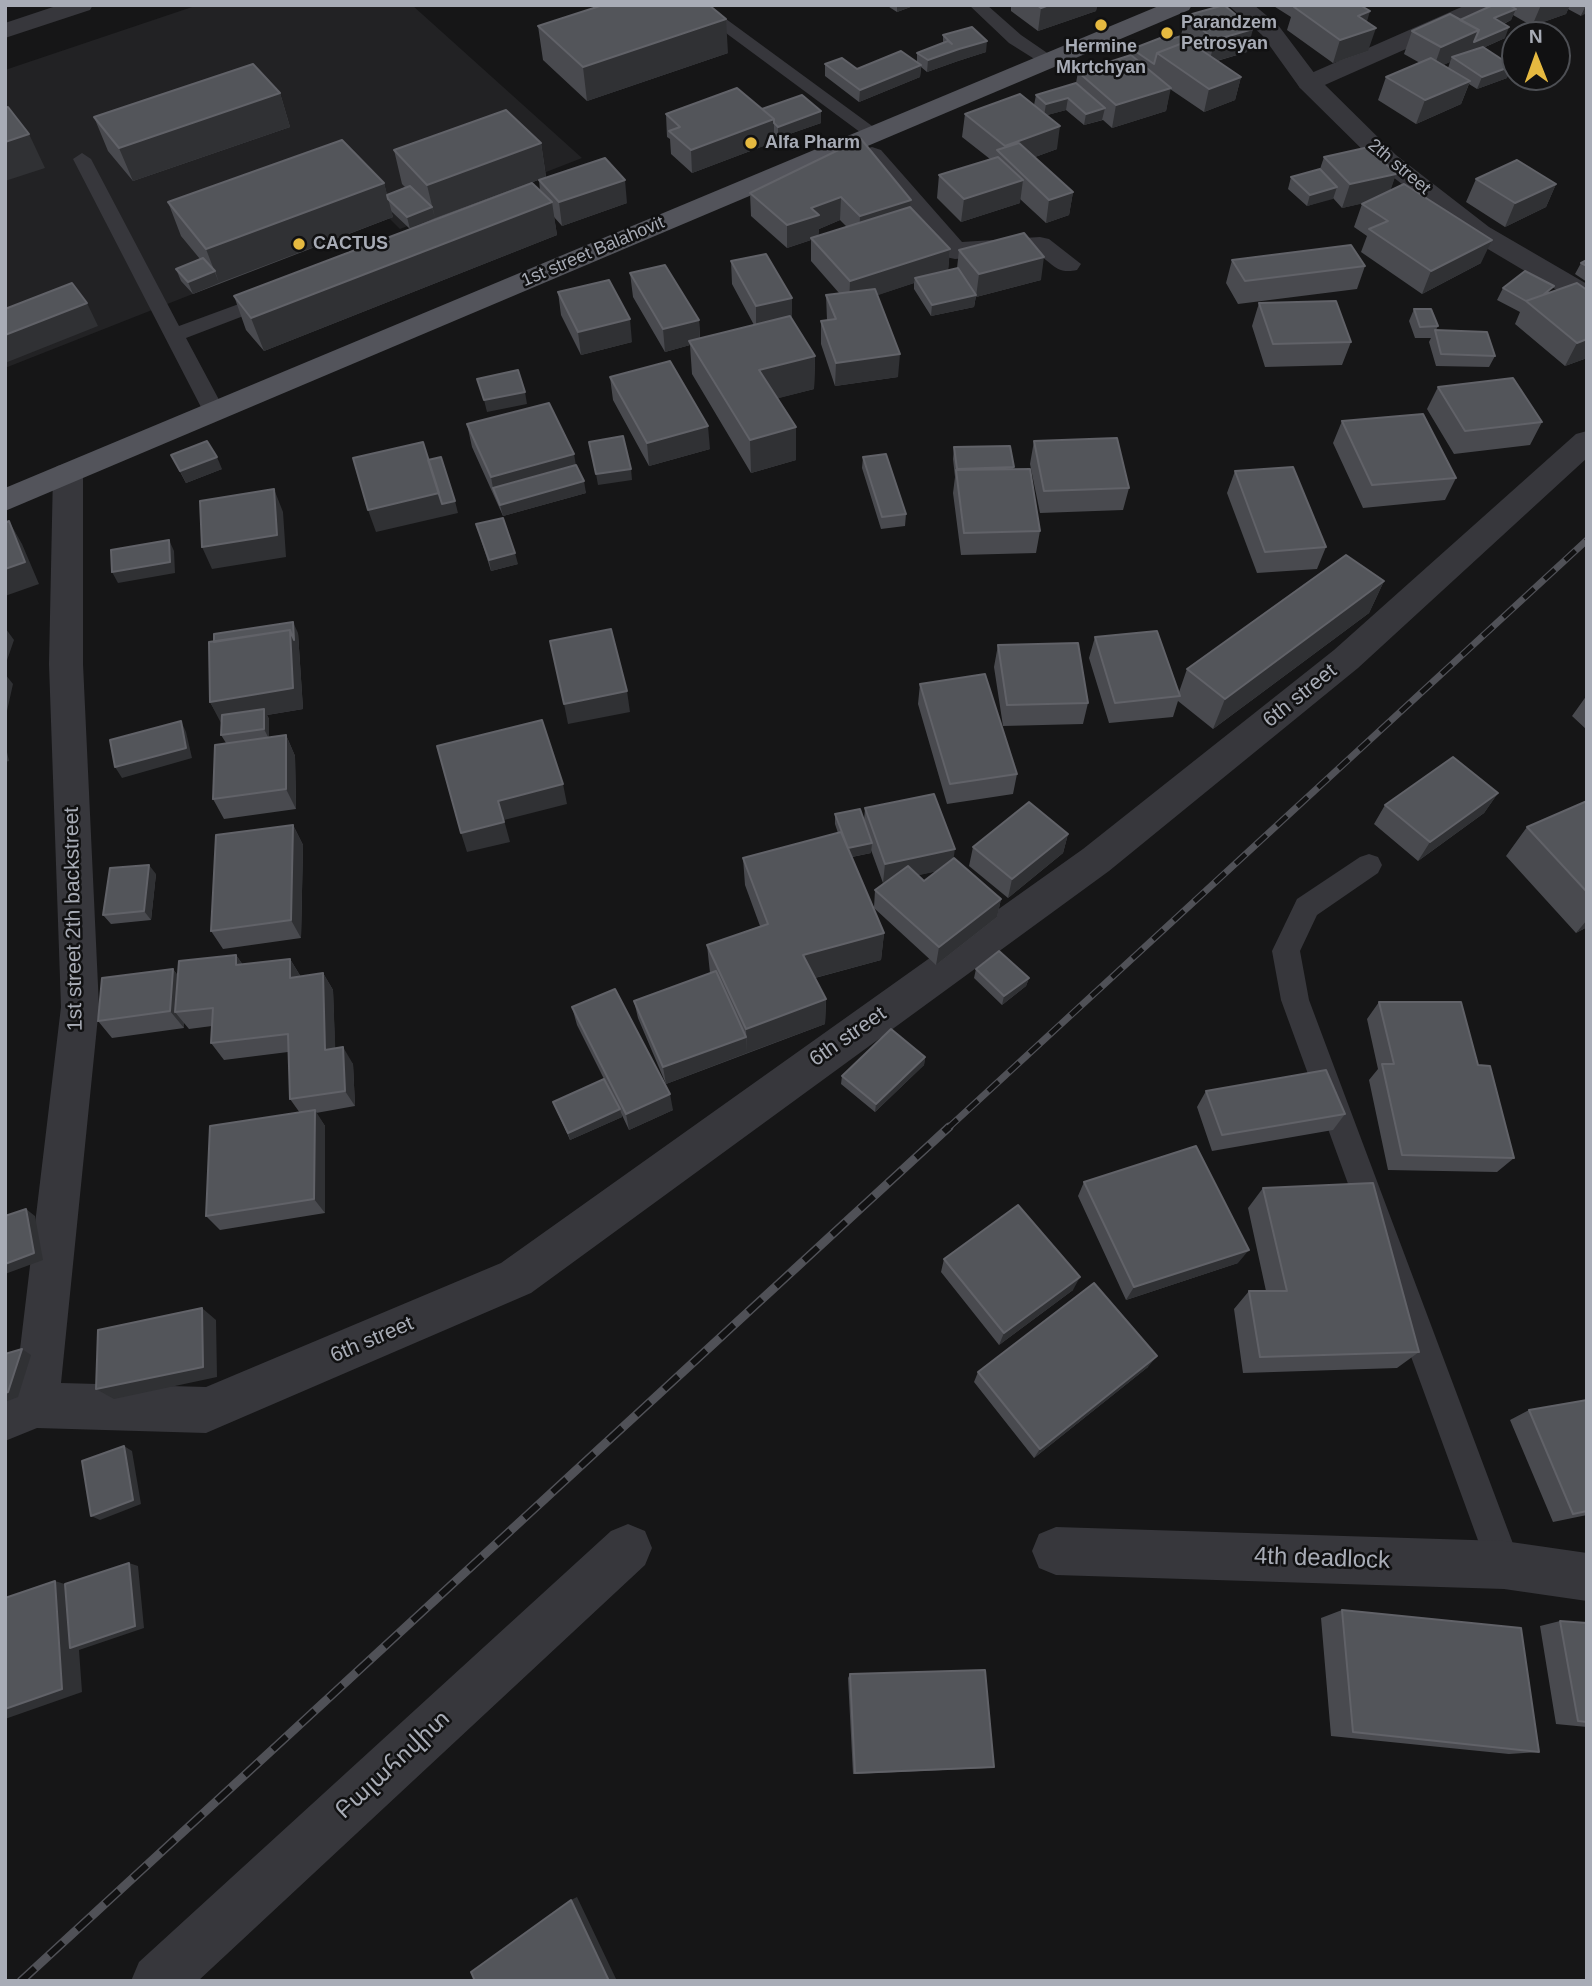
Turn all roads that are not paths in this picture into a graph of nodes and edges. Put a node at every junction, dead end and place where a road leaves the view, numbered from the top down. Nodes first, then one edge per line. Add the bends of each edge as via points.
1 (82, 5) edge
2 (696, 5) edge
3 (977, 5) edge
4 (1181, 5) edge
5 (1239, 5) edge
6 (1486, 5) edge
7 (5, 31) edge
8 (1050, 61) junction
9 (1309, 83) junction
10 (867, 137) junction
11 (82, 159) dead end
12 (1067, 264) dead end
13 (288, 292) edge
14 (1587, 296) edge
15 (174, 335) junction
16 (214, 411) junction
17 (1587, 442) edge
18 (68, 473) junction
19 (5, 499) edge
20 (1369, 865) dead end
21 (21, 1412) edge
22 (628, 1548) dead end
23 (1056, 1551) dead end
24 (1504, 1565) junction
25 (1587, 1577) edge
26 (158, 1981) edge

1 - 7 street
2 - 10 lane
3 - 8 lane via 1015,39
4 - 8 main road, 1st street Balahovit
5 - 9 street, 2th street via 1270,30
6 - 9 street
8 - 10 main road, 1st street Balahovit
9 - 14 street, 2th street via 1387,160 1480,233
10 - 12 street via 955,251 1040,245
10 - 16 main road, 1st street Balahovit
11 - 15 lane
13 - 15 lane
15 - 16 lane
16 - 18 main road, 1st street Balahovit
17 - 21 street, 6th street via 1346,659 1096,860 516,1278 206,1410
18 - 19 main road, 1st street Balahovit
18 - 21 street, 1st street 2th backstreet via 65,664 80,1006
20 - 24 lane via 1307,906 1286,951 1295,1000
22 - 26 street, Բալահովիտ
23 - 24 street, 4th deadlock
24 - 25 street, 4th deadlock

